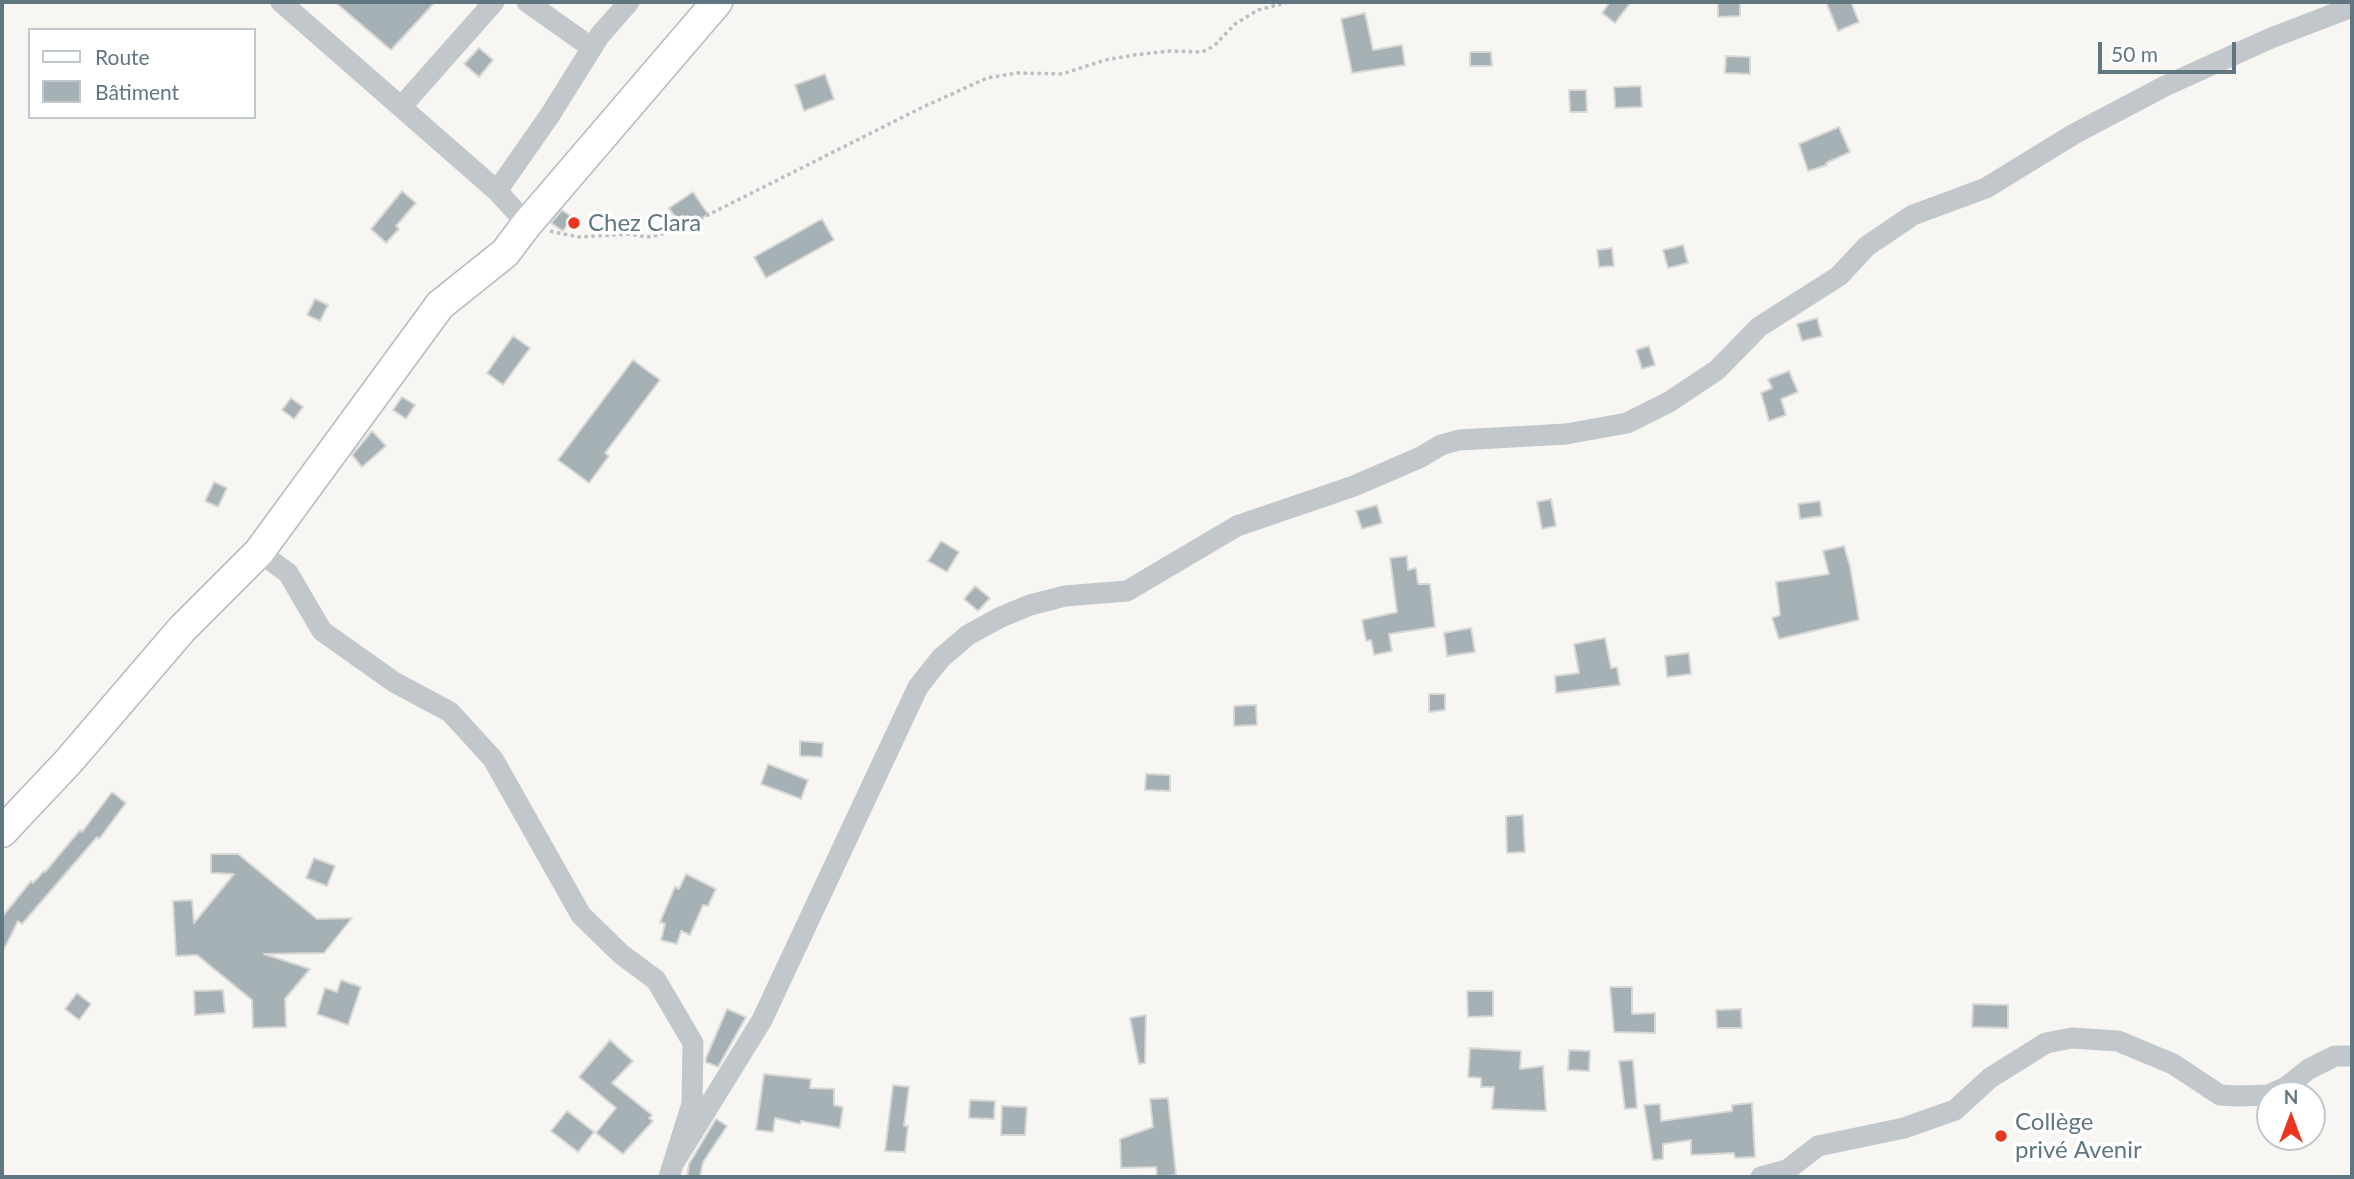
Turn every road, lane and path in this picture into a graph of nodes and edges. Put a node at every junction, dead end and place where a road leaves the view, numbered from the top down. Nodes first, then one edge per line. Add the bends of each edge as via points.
1 (494, 2) edge
2 (527, 2) edge
3 (629, 2) edge
4 (717, 2) edge
5 (1289, 2) edge
6 (284, 3) edge
7 (2352, 7) edge
8 (592, 48) junction
9 (401, 107) junction
10 (497, 191) junction
11 (527, 224) junction
12 (259, 552) junction
13 (2, 832) edge
14 (2352, 1056) edge
15 (672, 1169) edge
16 (1762, 1177) edge

1 - 9 street
2 - 8 street
3 - 8 street
4 - 11 main road
5 - 11 path via 1258,10 1202,52 1133,55 1062,74 988,78 659,235 578,237
6 - 9 street
7 - 15 street via 2165,86 1986,188 1913,215 1867,246 1839,276 1759,327 1717,370 1627,423 1566,434 1441,445 1354,486 1237,526 1127,591 1065,596 1030,605 968,635 941,658 918,687 762,1020
8 - 10 street
9 - 10 street
10 - 11 street
11 - 12 main road via 505,253 440,305
12 - 13 main road via 182,629
12 - 15 street via 288,573 322,631 459,721 493,758 581,915 656,980 693,1044 692,1104
14 - 16 street via 2335,1056 2268,1095 2220,1095 2173,1064 2118,1041 2072,1038 2046,1043 1990,1078 1955,1110 1904,1128 1818,1146 1787,1170

